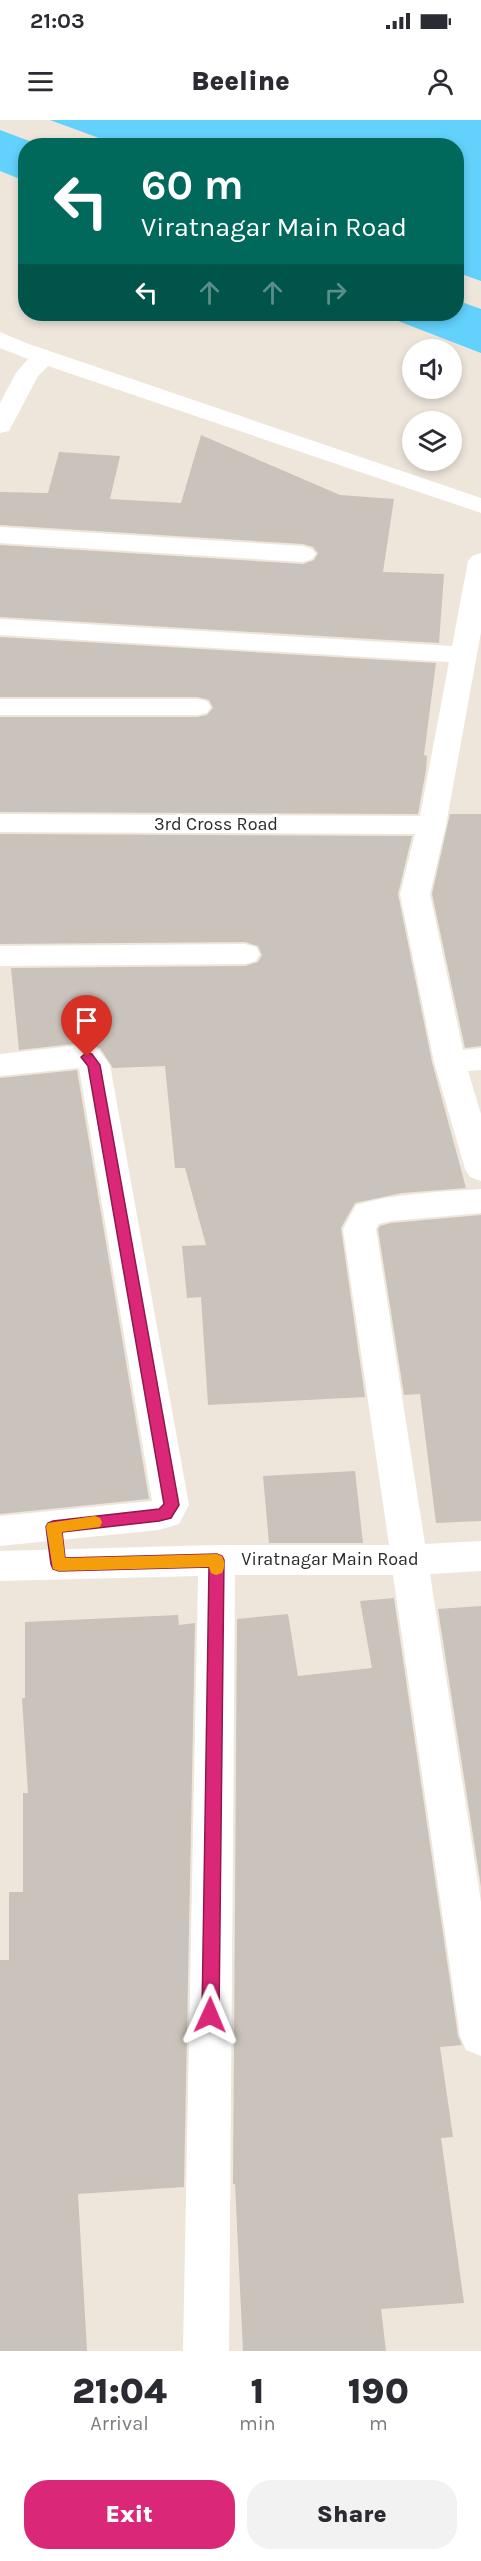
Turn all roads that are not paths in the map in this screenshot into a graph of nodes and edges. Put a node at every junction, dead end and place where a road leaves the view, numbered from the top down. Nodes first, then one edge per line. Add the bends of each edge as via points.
1 (6, 344) edge
2 (44, 357) junction
3 (0, 426) edge
4 (481, 506) edge
5 (0, 535) edge
6 (303, 554) dead end
7 (481, 561) edge
8 (0, 627) edge
9 (463, 656) junction
10 (0, 707) edge
11 (197, 707) dead end
12 (0, 823) edge
13 (432, 825) junction
14 (245, 954) dead end
15 (0, 956) edge
16 (481, 1059) edge
17 (450, 1062) junction
18 (0, 1065) edge
19 (481, 1169) edge
20 (481, 1201) edge
21 (53, 1527) junction
22 (0, 1531) edge
23 (481, 1556) edge
24 (217, 1560) junction
25 (410, 1560) junction
26 (59, 1564) junction
27 (0, 1566) edge
28 (481, 2036) edge
29 (206, 2351) edge

1 - 2 street
2 - 3 street via 28,373
2 - 4 street
5 - 6 street
7 - 9 street
8 - 9 street
9 - 13 street
10 - 11 street
12 - 13 street, 3rd Cross Road
13 - 17 street via 415,894
14 - 15 street
16 - 17 street
17 - 19 street
18 - 21 street via 81,1056 94,1065 171,1505 159,1515
20 - 25 street via 368,1214 359,1229
21 - 22 street
21 - 26 street
23 - 25 street, Viratnagar Main Road
24 - 25 street, Viratnagar Main Road
24 - 26 street, Viratnagar Main Road
24 - 29 street
25 - 28 street
26 - 27 street, Viratnagar Main Road

